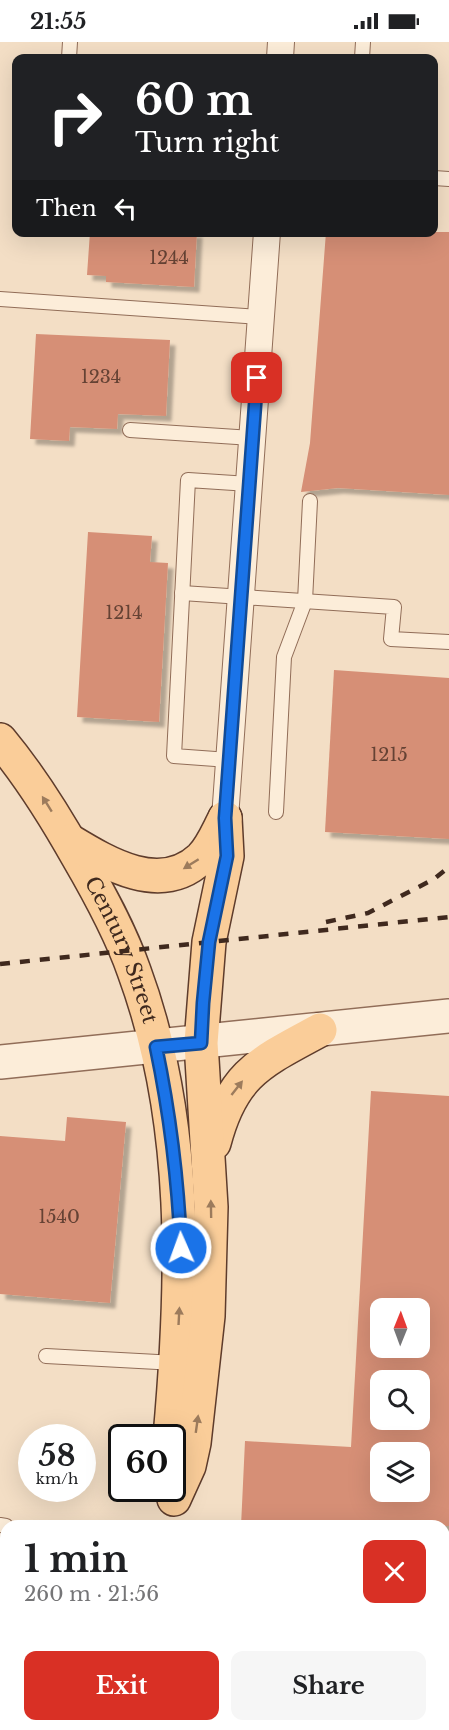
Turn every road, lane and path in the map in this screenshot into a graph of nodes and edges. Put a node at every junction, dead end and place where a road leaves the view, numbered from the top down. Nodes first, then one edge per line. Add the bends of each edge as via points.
1 (267, 237) edge
2 (0, 299) edge
3 (261, 317) junction
4 (130, 430) dead end
5 (252, 438) junction
6 (249, 484) junction
7 (310, 501) dead end
8 (182, 593) junction
9 (241, 597) junction
10 (305, 601) junction
11 (449, 642) edge
12 (0, 740) edge
13 (229, 760) junction
14 (276, 812) dead end
15 (225, 818) junction
16 (69, 840) junction
17 (449, 1016) edge
18 (320, 1030) junction
19 (201, 1043) junction
20 (156, 1047) junction
21 (0, 1062) edge
22 (208, 1162) junction
23 (46, 1356) dead end
24 (176, 1363) junction
25 (172, 1424) edge
26 (173, 1504) edge

1 - 3 street
2 - 3 lane
3 - 5 street
4 - 5 lane
5 - 6 street
6 - 8 lane via 188,480
6 - 9 street
7 - 10 lane
8 - 9 lane
8 - 13 lane via 174,756
9 - 10 lane
9 - 13 street
10 - 11 lane via 394,607 391,639
10 - 14 lane via 284,657
16 -> 12 main road, Century Street
13 - 15 street
15 -> 16 main road via 200,858 184,869 164,875 142,875 118,868
15 - 19 main road via 227,856 209,942
16 - 20 main road, Century Street via 126,950
17 - 18 street
18 - 19 street
22 -> 18 main road via 225,1108 239,1085 276,1054
19 - 20 street
19 - 22 main road
20 - 21 street
24 -> 20 main road, Century Street via 180,1218 172,1133
26 -> 22 main road via 189,1466 200,1402 211,1255
23 - 24 lane
24 - 25 main road, Century Street

